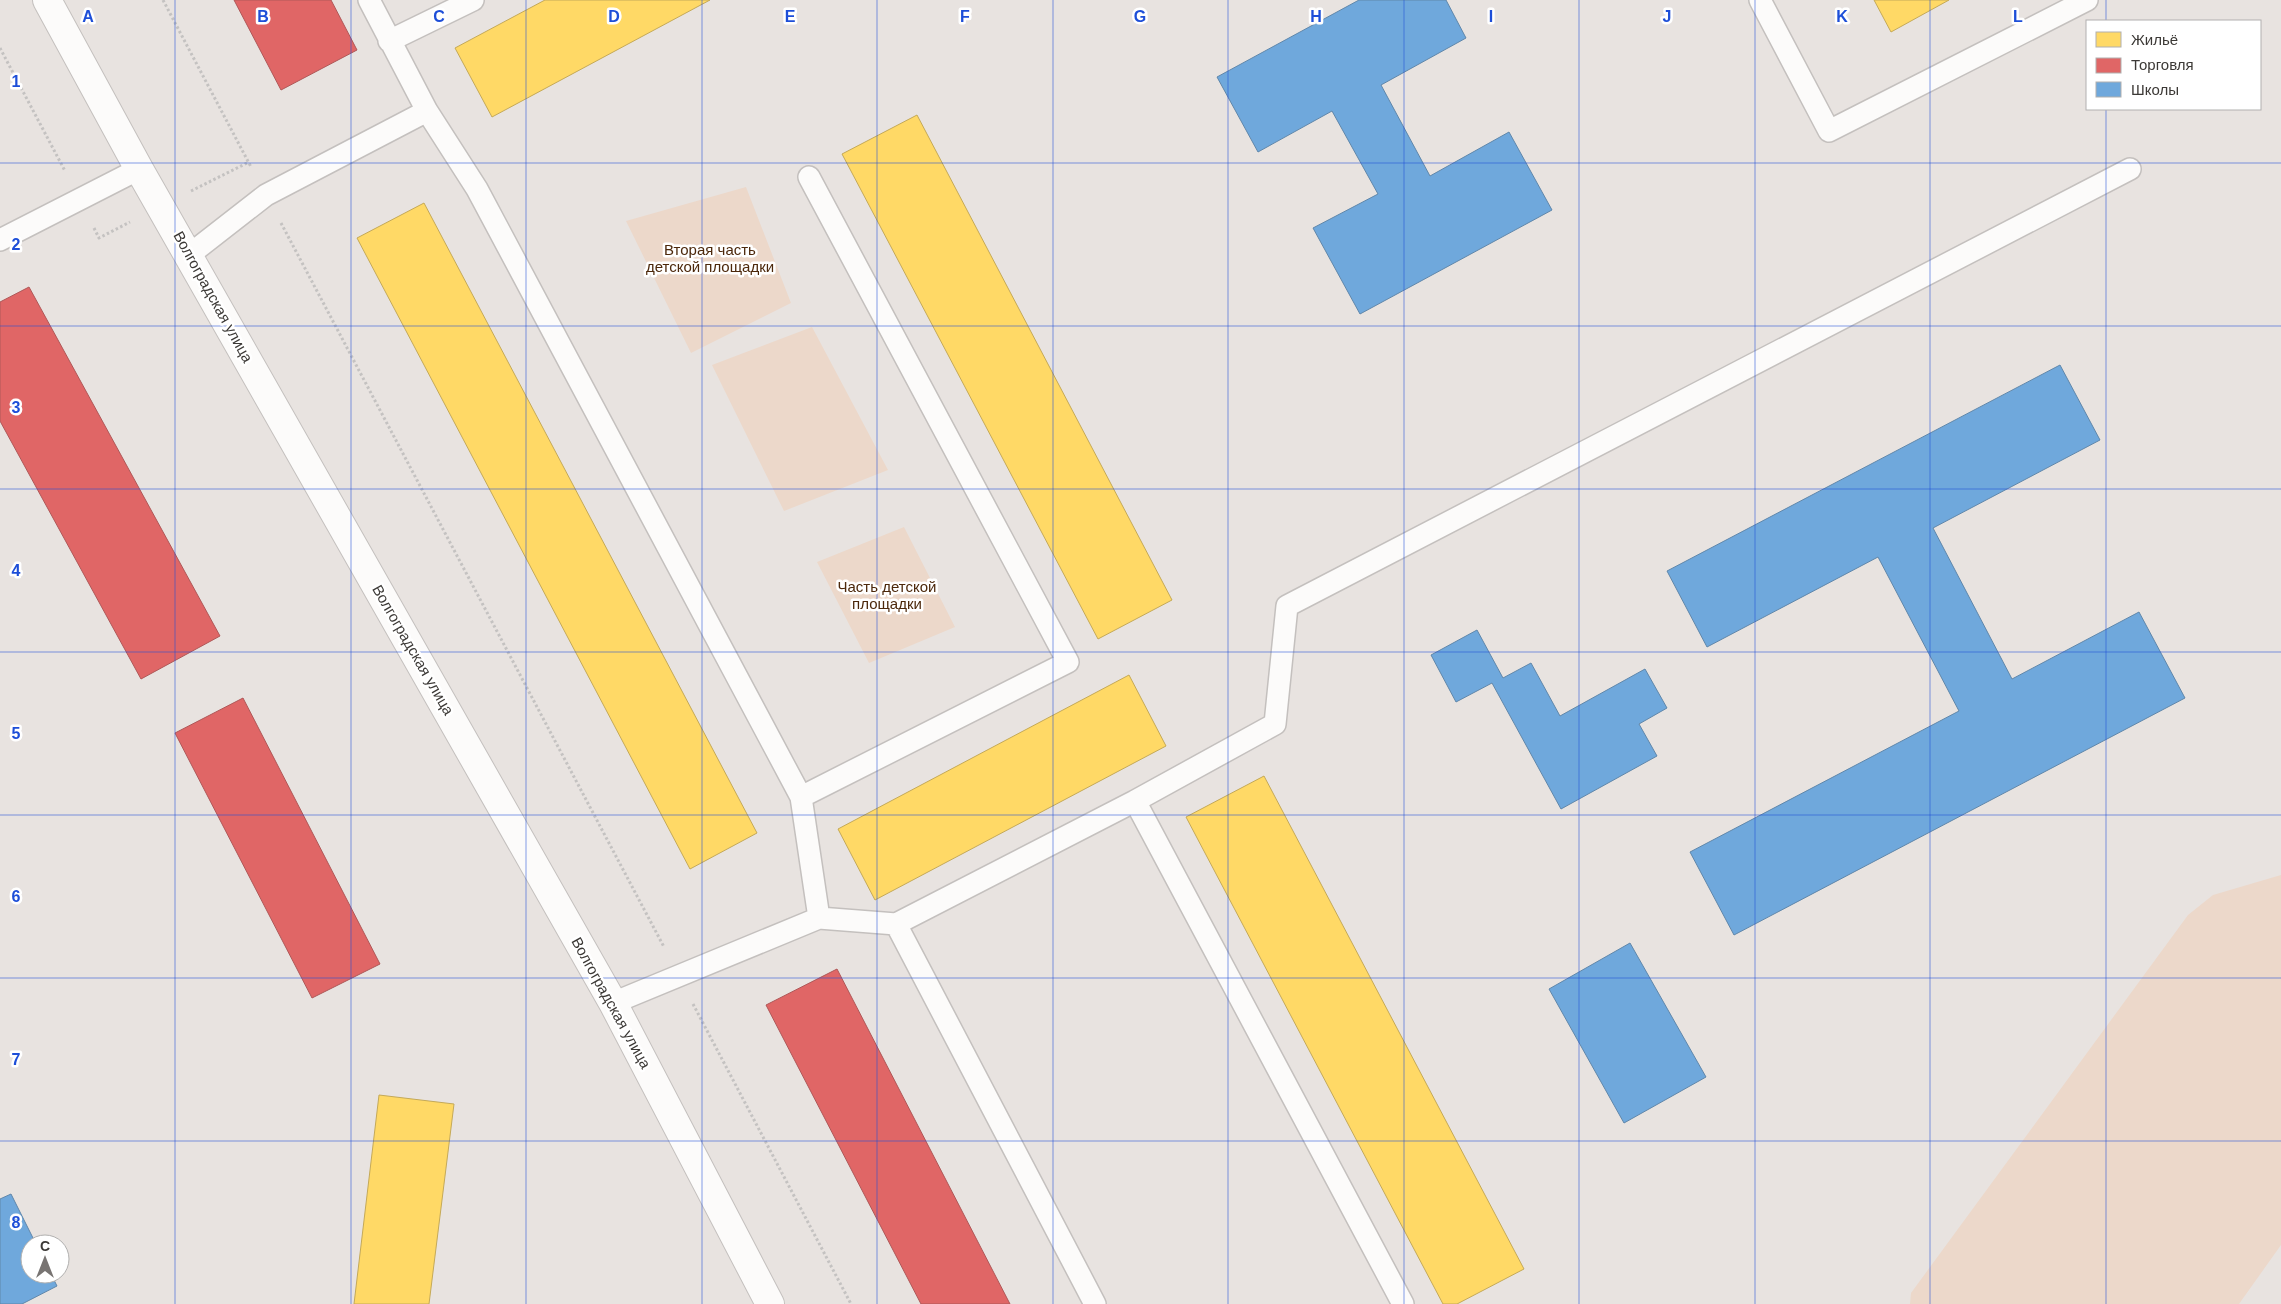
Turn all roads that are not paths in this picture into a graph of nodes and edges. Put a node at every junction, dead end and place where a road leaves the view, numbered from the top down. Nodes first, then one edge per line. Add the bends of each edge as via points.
1 (47, 0) edge
2 (369, 0) edge
3 (473, 0) edge
4 (1760, 0) edge
5 (2087, 0) edge
6 (389, 41) junction
7 (426, 111) junction
8 (139, 169) junction
9 (2130, 169) dead end
10 (809, 177) dead end
11 (0, 240) edge
12 (189, 254) junction
13 (801, 797) junction
14 (1135, 801) junction
15 (818, 918) junction
16 (896, 924) junction
17 (613, 1003) junction
18 (770, 1304) edge
19 (1095, 1304) edge
20 (1403, 1304) edge

1 - 8 main road, Волгоградская улица
2 - 6 lane
3 - 6 lane
4 - 5 lane via 1829,131
6 - 7 lane
7 - 12 lane via 266,195
7 - 13 lane via 477,189
8 - 11 lane
8 - 12 main road, Волгоградская улица
9 - 14 lane via 1287,606 1275,724
10 - 13 lane via 1068,662
12 - 17 main road, Волгоградская улица
13 - 15 lane
14 - 16 lane
14 - 20 lane
15 - 16 lane
15 - 17 lane
16 - 19 lane
17 - 18 main road, Волгоградская улица

